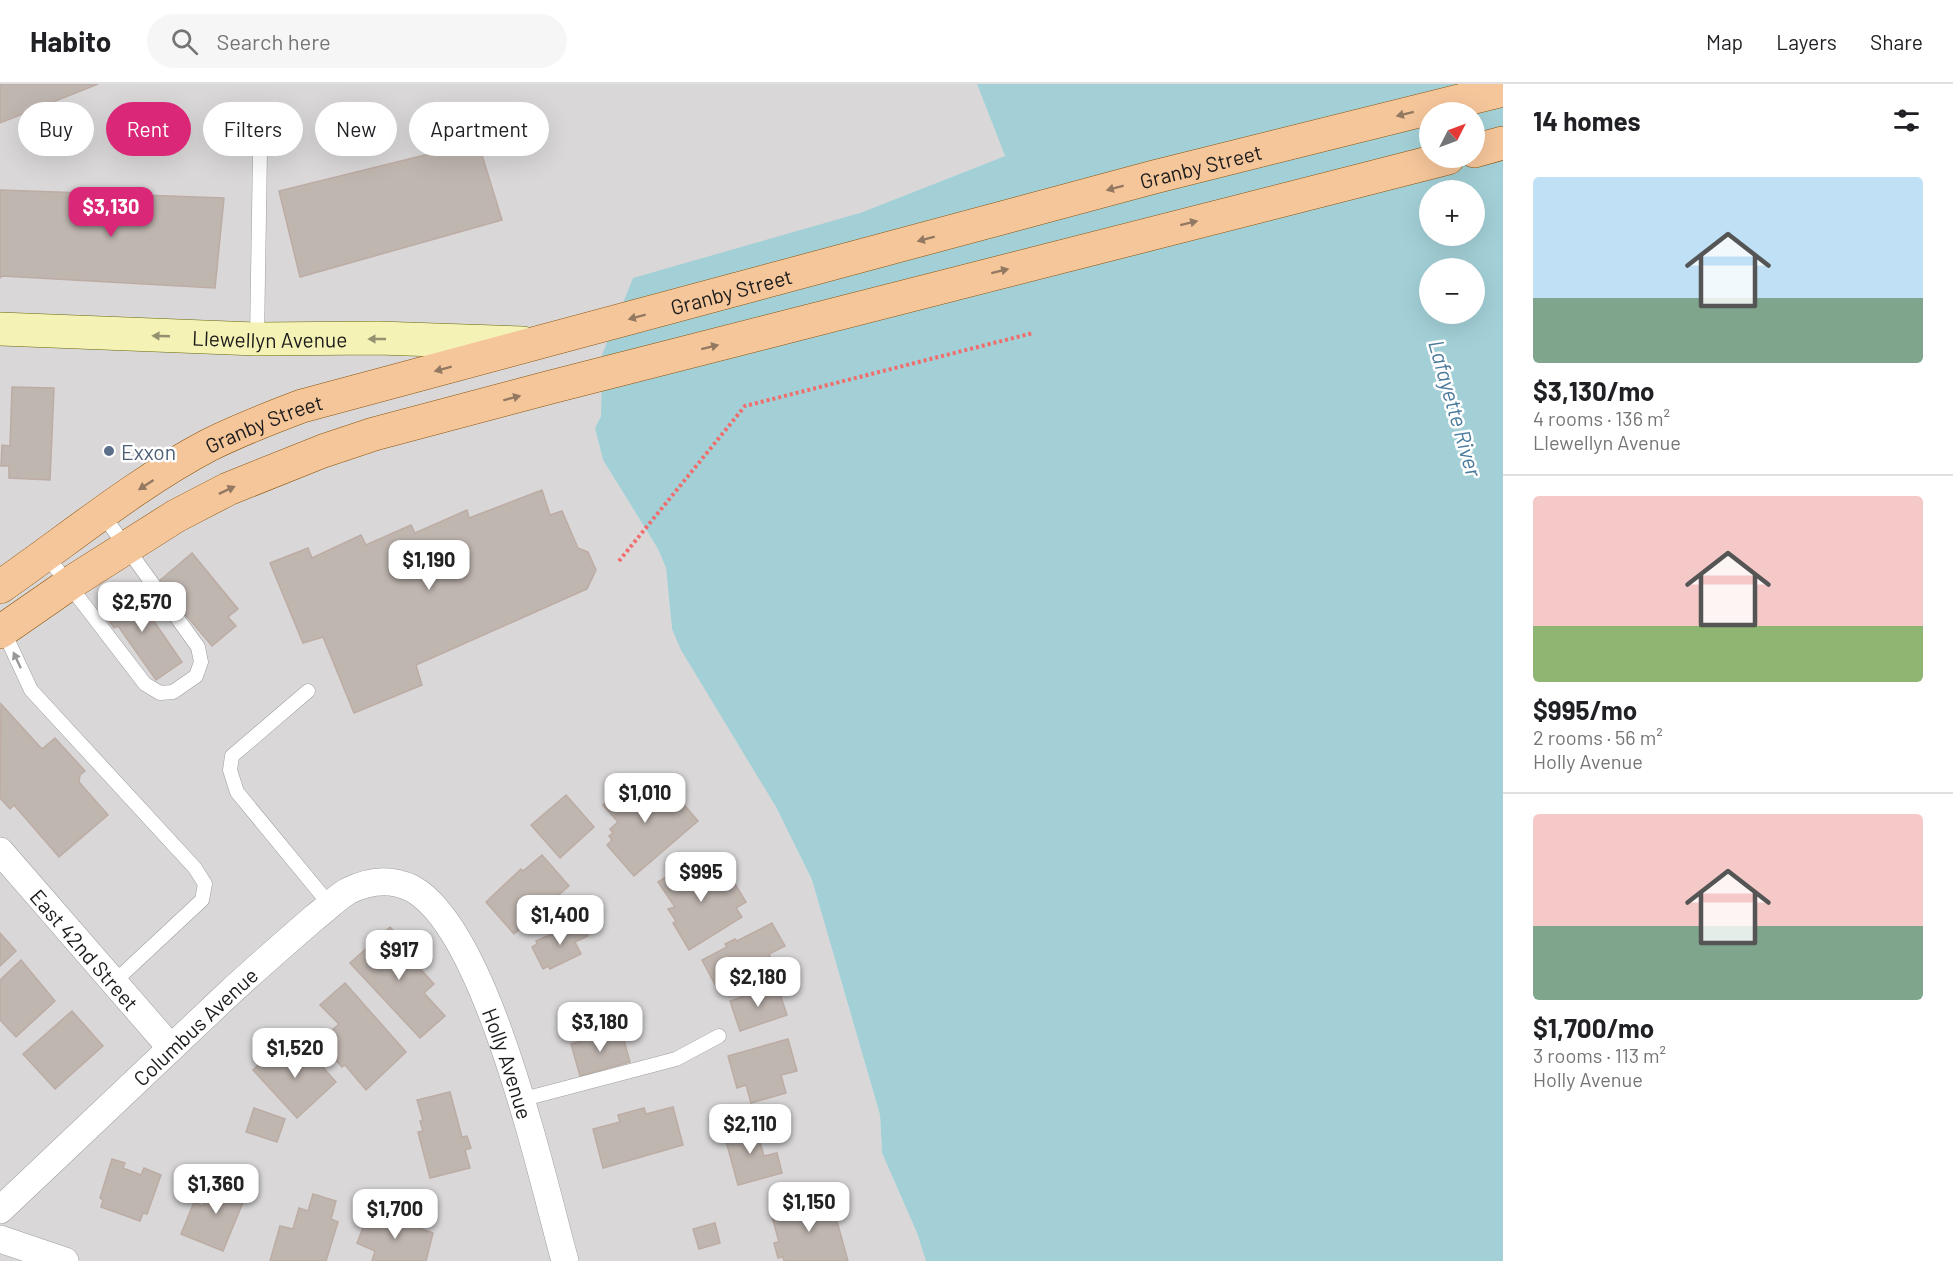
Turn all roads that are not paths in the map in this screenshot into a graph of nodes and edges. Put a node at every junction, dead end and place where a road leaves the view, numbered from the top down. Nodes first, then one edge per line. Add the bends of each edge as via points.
1 (1503, 90) edge
2 (1503, 143) edge
3 (1485, 148) edge
4 (260, 156) edge
5 (1419, 165) edge
6 (0, 329) edge
7 (257, 339) junction
8 (540, 343) junction
9 (102, 515) junction
10 (126, 548) junction
11 (46, 555) junction
12 (68, 585) junction
13 (0, 587) edge
14 (1, 631) edge
15 (308, 691) dead end
16 (0, 851) edge
17 (411, 888) joint
18 (330, 905) junction
19 (113, 983) junction
20 (719, 1036) dead end
21 (171, 1048) junction
22 (520, 1100) junction
23 (0, 1210) edge
24 (0, 1239) edge
25 (65, 1261) edge
26 (565, 1261) edge

1 -> 8 main road, Granby Street via 1154,177
2 - 3 main road
4 - 7 lane
10 -> 5 main road via 228,489 374,434
7 -> 6 street, Llewellyn Avenue
8 -> 7 street, Llewellyn Avenue
8 -> 9 main road, Granby Street via 302,406 250,425 207,446
9 - 10 lane
9 - 11 main road, Granby Street
10 - 12 main road
10 - 12 lane via 198,647 201,662 196,676 173,692 160,693 145,684
11 - 12 lane
11 - 13 main road, Granby Street
12 - 14 main road
19 -> 14 lane via 202,900 205,884 195,868 31,690
15 - 18 lane via 232,756 230,770 237,792
16 - 19 street, East 42nd Street
17 - 18 street, Columbus Avenue via 389,881 366,883
17 - 22 street, Holly Avenue via 443,916 475,972 498,1028
18 - 21 street, Columbus Avenue
19 - 21 street, East 42nd Street
20 - 22 lane via 676,1059
21 - 23 street, Columbus Avenue
22 - 26 street, Holly Avenue
24 - 25 street

